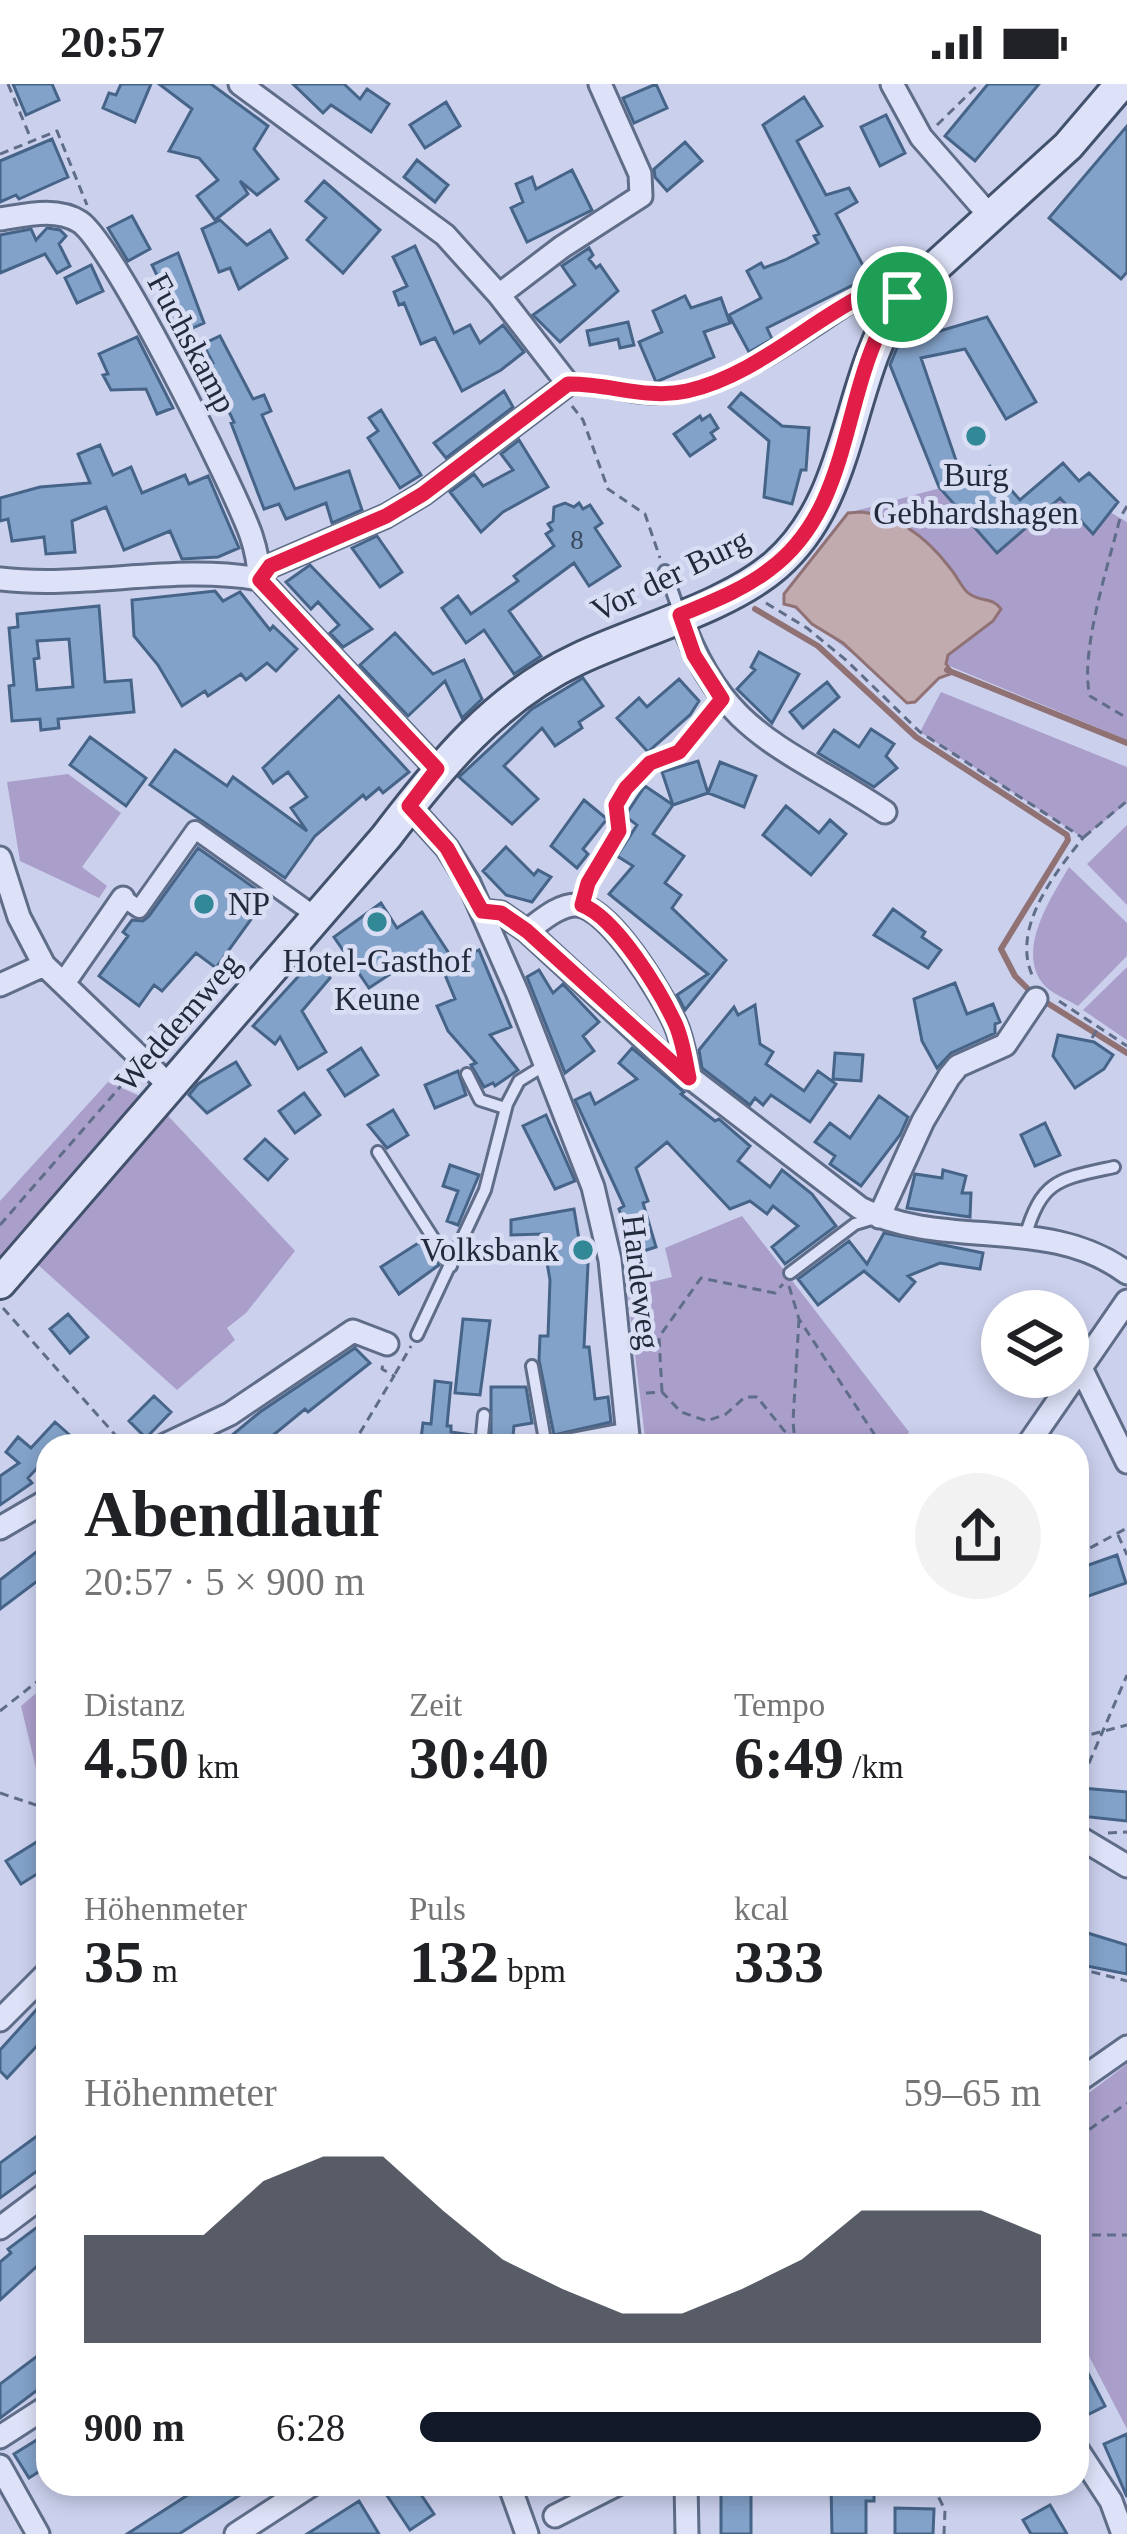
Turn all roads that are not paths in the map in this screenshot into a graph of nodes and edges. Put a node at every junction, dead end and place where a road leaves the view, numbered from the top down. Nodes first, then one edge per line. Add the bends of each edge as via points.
1 (240, 84) edge
2 (600, 84) edge
3 (892, 84) edge
4 (1121, 84) edge
5 (989, 215) junction
6 (0, 219) edge
7 (926, 273) junction
8 (499, 295) junction
9 (564, 387) junction
10 (665, 571) road end
11 (0, 579) edge
12 (260, 580) junction
13 (680, 615) junction
14 (437, 769) junction
15 (409, 806) junction
16 (885, 812) dead end
17 (0, 858) edge
18 (123, 898) joint
19 (482, 911) junction
20 (316, 916) junction
21 (527, 931) junction
22 (44, 965) junction
23 (64, 983) junction
24 (0, 986) edge
25 (1039, 995) road end
26 (545, 1065) junction
27 (467, 1074) dead end
28 (689, 1078) junction
29 (170, 1087) junction
30 (505, 1108) junction
31 (378, 1151) dead end
32 (1114, 1167) dead end
33 (879, 1217) junction
34 (1025, 1237) junction
35 (451, 1266) junction
36 (790, 1273) dead end
37 (1127, 1273) edge
38 (2, 1296) edge
39 (1127, 1301) edge
40 (417, 1335) road end
41 (388, 1344) road end
42 (1089, 1358) edge
43 (532, 1366) dead end
44 (1089, 1383) edge
45 (1061, 1398) edge
46 (484, 1415) dead end
47 (188, 1434) edge
48 (483, 1434) edge
49 (545, 1434) edge
50 (627, 1434) edge
51 (1035, 1434) edge
52 (1127, 1462) edge
53 (36, 1507) edge
54 (0, 1528) edge
55 (1089, 1843) edge
56 (1127, 1866) edge
57 (36, 1984) edge
58 (0, 2020) edge
59 (1127, 2047) edge
60 (1089, 2074) edge
61 (36, 2201) edge
62 (0, 2228) edge
63 (36, 2414) edge
64 (0, 2438) edge
65 (0, 2466) edge
66 (1089, 2467) edge
67 (295, 2496) edge
68 (513, 2496) edge
69 (595, 2496) edge
70 (686, 2496) edge
71 (556, 2516) dead end
72 (38, 2534) edge
73 (236, 2534) edge
74 (526, 2534) edge
75 (687, 2534) edge
76 (1123, 2534) edge

1 - 8 street via 412,207
2 - 8 street via 640,174 640,196
3 - 5 street via 921,137
4 - 5 main road, Vor der Burg via 1068,146
5 - 7 main road, Vor der Burg
6 - 12 street, Fuchskamp via 52,213 84,225 101,246 210,447 250,533
7 - 9 street via 894,278 692,390 649,395 596,383
7 - 13 main road, Vor der Burg via 881,327 832,486 812,525 774,567
8 - 9 street
9 - 12 street via 423,494 270,566
10 - 13 lane
11 - 12 street
12 - 14 street
13 - 14 main road, Vor der Burg via 545,676
13 - 16 street via 722,699 766,742
14 - 15 main road, Vor der Burg
15 - 19 street, Hardeweg via 447,848
15 - 20 main road, Weddemweg
17 - 22 street
18 - 20 street via 139,909 195,830
18 - 23 street
19 - 21 street
19 - 26 street, Hardeweg
20 - 29 main road, Weddemweg
21 - 28 street
21 - 28 street via 563,907 582,905 608,922 663,1003
22 - 23 street
22 - 24 street
23 - 29 street
25 - 33 street via 1005,1045 949,1077
26 - 30 lane via 520,1081
26 - 50 street, Hardeweg via 606,1240
27 - 30 lane via 480,1100
28 - 33 street
29 - 38 main road, Weddemweg
30 - 35 lane via 485,1190
31 - 35 lane
32 - 34 lane via 1051,1185
33 - 34 street via 948,1233
33 - 36 lane via 855,1224
34 - 37 street via 1103,1255
35 - 40 lane
39 - 42 street
41 - 47 street via 353,1331
43 - 49 lane
44 - 52 street
45 - 51 street
46 - 48 lane
53 - 54 street
55 - 56 street
57 - 58 street
59 - 60 street
61 - 62 street
63 - 64 street
65 - 72 street
66 - 76 street
67 - 73 street
68 - 74 street
69 - 71 street
70 - 75 street

